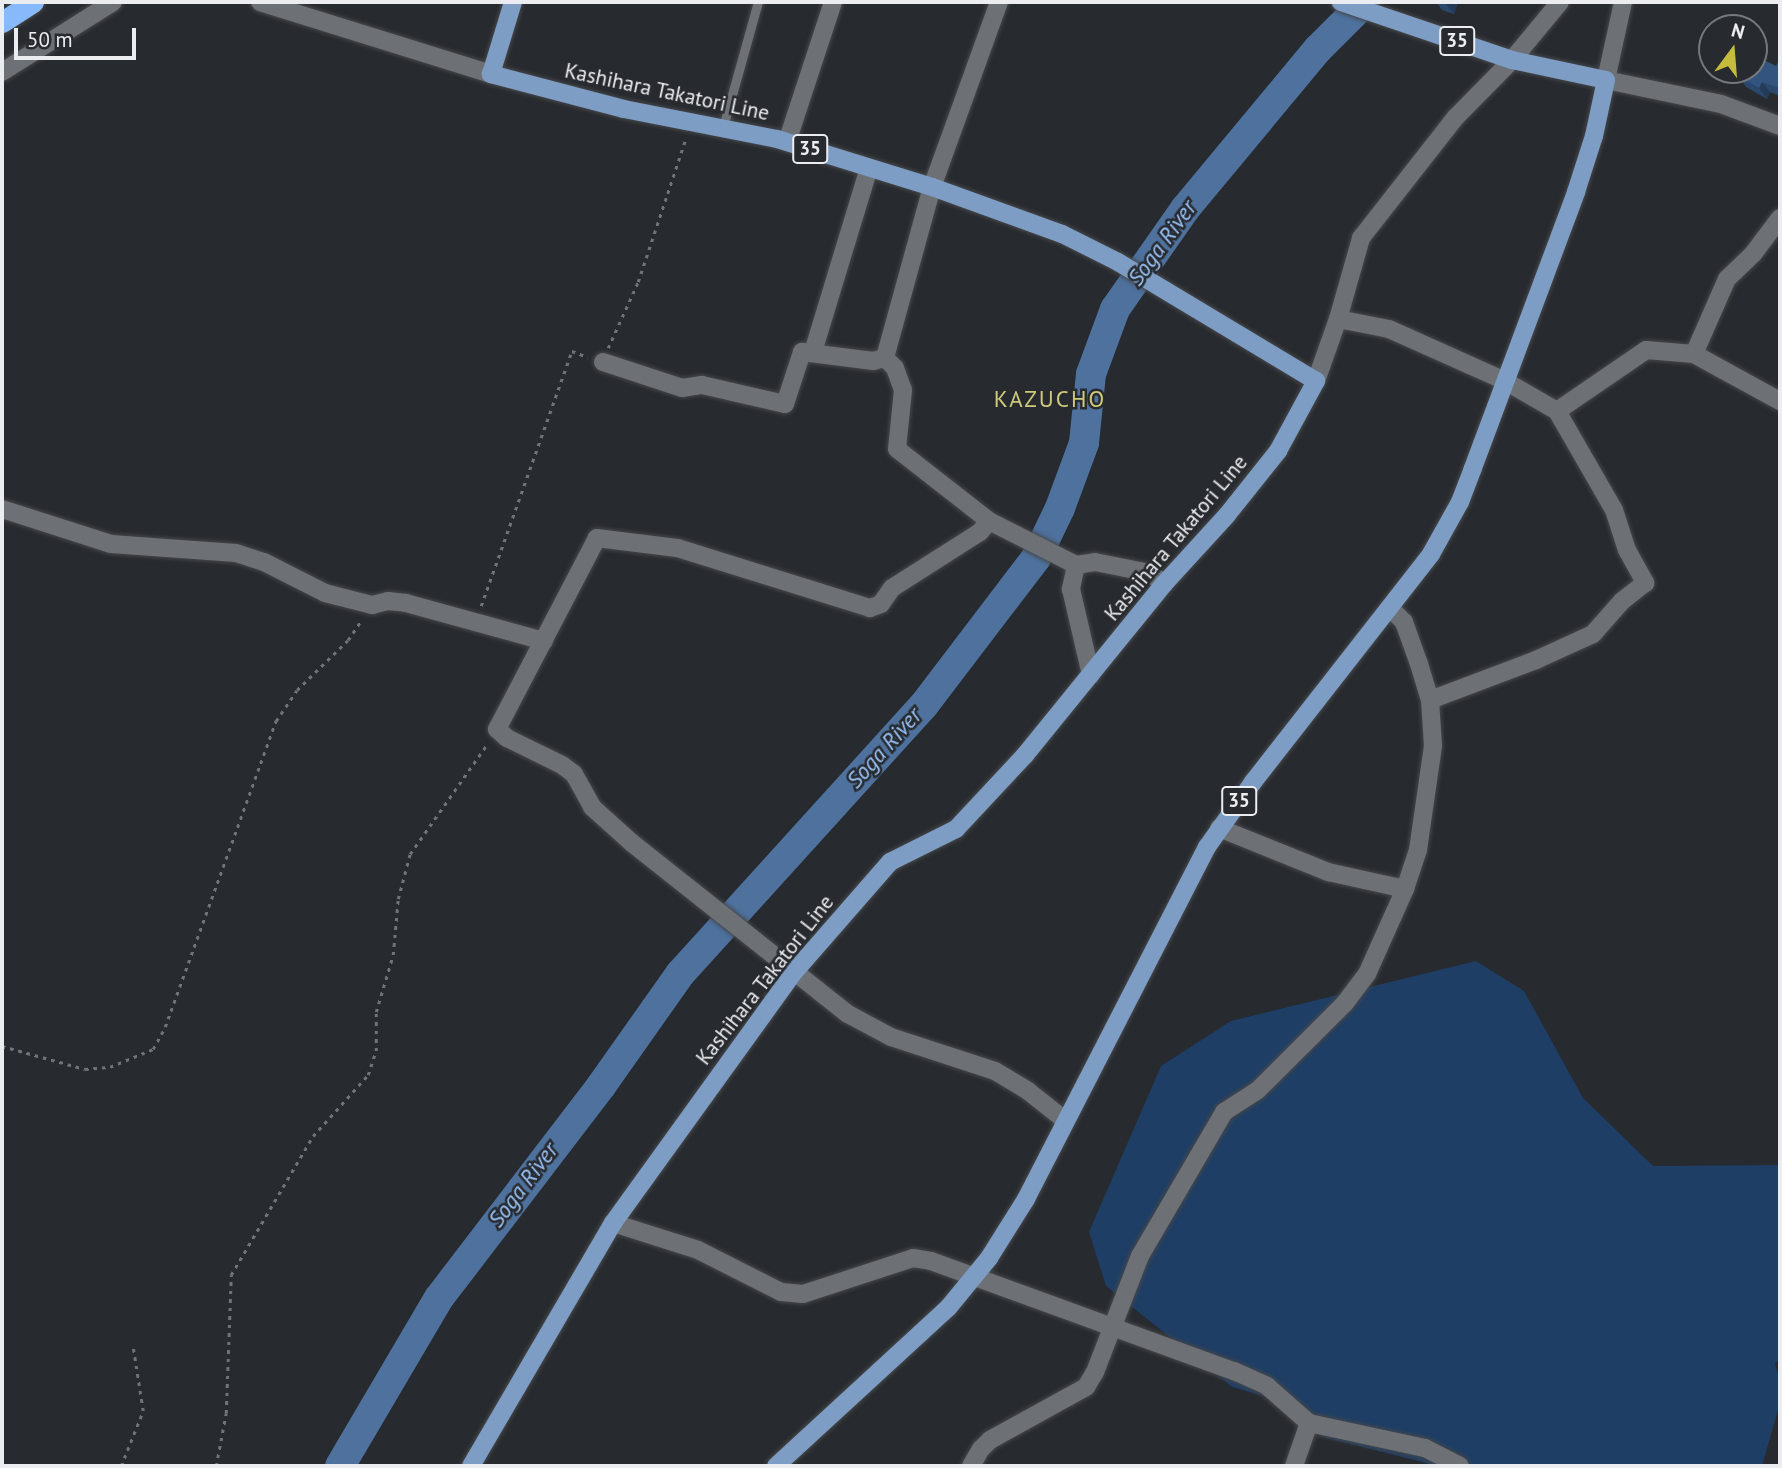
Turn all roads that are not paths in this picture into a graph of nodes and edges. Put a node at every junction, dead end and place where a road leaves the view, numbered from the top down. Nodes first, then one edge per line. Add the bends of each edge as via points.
1 (33, 2) edge
2 (113, 2) edge
3 (260, 2) edge
4 (513, 2) edge
5 (758, 2) edge
6 (833, 2) edge
7 (999, 2) edge
8 (1341, 2) edge
9 (1560, 2) edge
10 (1623, 2) edge
11 (2, 22) edge
12 (1512, 60) junction
13 (2, 72) edge
14 (491, 74) junction
15 (1606, 80) junction
16 (1780, 126) edge
17 (723, 127) junction
18 (788, 142) junction
19 (869, 168) junction
20 (932, 187) junction
21 (1780, 218) edge
22 (1338, 319) junction
23 (813, 352) junction
24 (1694, 354) junction
25 (885, 358) junction
26 (603, 362) road end
27 (1317, 381) junction
28 (1505, 381) junction
29 (1780, 401) edge
30 (1557, 411) junction
31 (2, 509) edge
32 (989, 521) junction
33 (1072, 563) junction
34 (1164, 584) junction
35 (1390, 608) junction
36 (544, 640) junction
37 (1091, 676) junction
38 (1430, 699) junction
39 (1219, 828) junction
40 (1405, 889) junction
41 (795, 971) junction
42 (1066, 1121) junction
43 (613, 1223) junction
44 (973, 1278) junction
45 (1110, 1328) junction
46 (1309, 1423) junction
47 (782, 1464) edge
48 (471, 1466) edge
49 (971, 1466) edge
50 (1294, 1466) edge
51 (1461, 1466) edge

1 - 11 highway
2 - 13 street
3 - 14 street
4 - 14 main road
5 - 17 lane
6 - 18 street
7 - 20 street
8 - 12 main road, 35
9 - 12 street
10 - 15 street
12 - 15 main road, 35
12 - 22 street via 1456,117 1361,238
14 - 17 main road, Kashihara Takatori Line / 35 via 624,109
15 - 16 street via 1721,104
15 - 28 main road, 35 via 1580,181
17 - 18 main road, Kashihara Takatori Line / 35
18 - 19 main road, Kashihara Takatori Line / 35
19 - 20 main road, Kashihara Takatori Line / 35
19 - 23 street
20 - 25 street
20 - 27 main road, Kashihara Takatori Line / 35 via 1062,234 1118,262
21 - 24 street via 1727,279
22 - 27 street
22 - 28 street via 1389,329
23 - 25 street via 873,361
23 - 26 street via 802,352 785,404 702,385 682,388
24 - 29 street
24 - 30 street via 1646,350
25 - 32 street via 895,368 903,390 897,449
27 - 34 main road, Kashihara Takatori Line via 1278,451
28 - 30 street
28 - 35 main road, 35 via 1446,529
30 - 38 street via 1614,510 1644,583 1593,634
31 - 36 street via 111,544 236,553 325,593 372,605 406,603
32 - 33 street
32 - 36 street via 870,608 677,548 597,538
33 - 34 street via 1094,562 1150,573
33 - 37 street via 1071,589
34 - 37 main road, Kashihara Takatori Line
35 - 38 street via 1404,622
35 - 39 main road, 35
36 - 41 street via 497,729 574,774 592,807
37 - 41 main road, Kashihara Takatori Line via 956,828 890,862
38 - 40 street via 1433,746 1418,850
39 - 40 street via 1328,872
39 - 42 main road, 35
40 - 45 street via 1367,974 1345,1003 1258,1090 1224,1112 1140,1256
41 - 42 street via 848,1014 891,1037 995,1071
41 - 43 main road, Kashihara Takatori Line
42 - 44 main road, 35 via 1026,1199
43 - 44 street via 698,1250 781,1292 803,1293 913,1258
43 - 48 main road, Kashihara Takatori Line
44 - 45 street
44 - 47 main road, 35 via 941,1315
45 - 46 street via 1267,1386
45 - 49 street via 1096,1372 1086,1387 990,1440
46 - 50 street
46 - 51 street via 1425,1448

